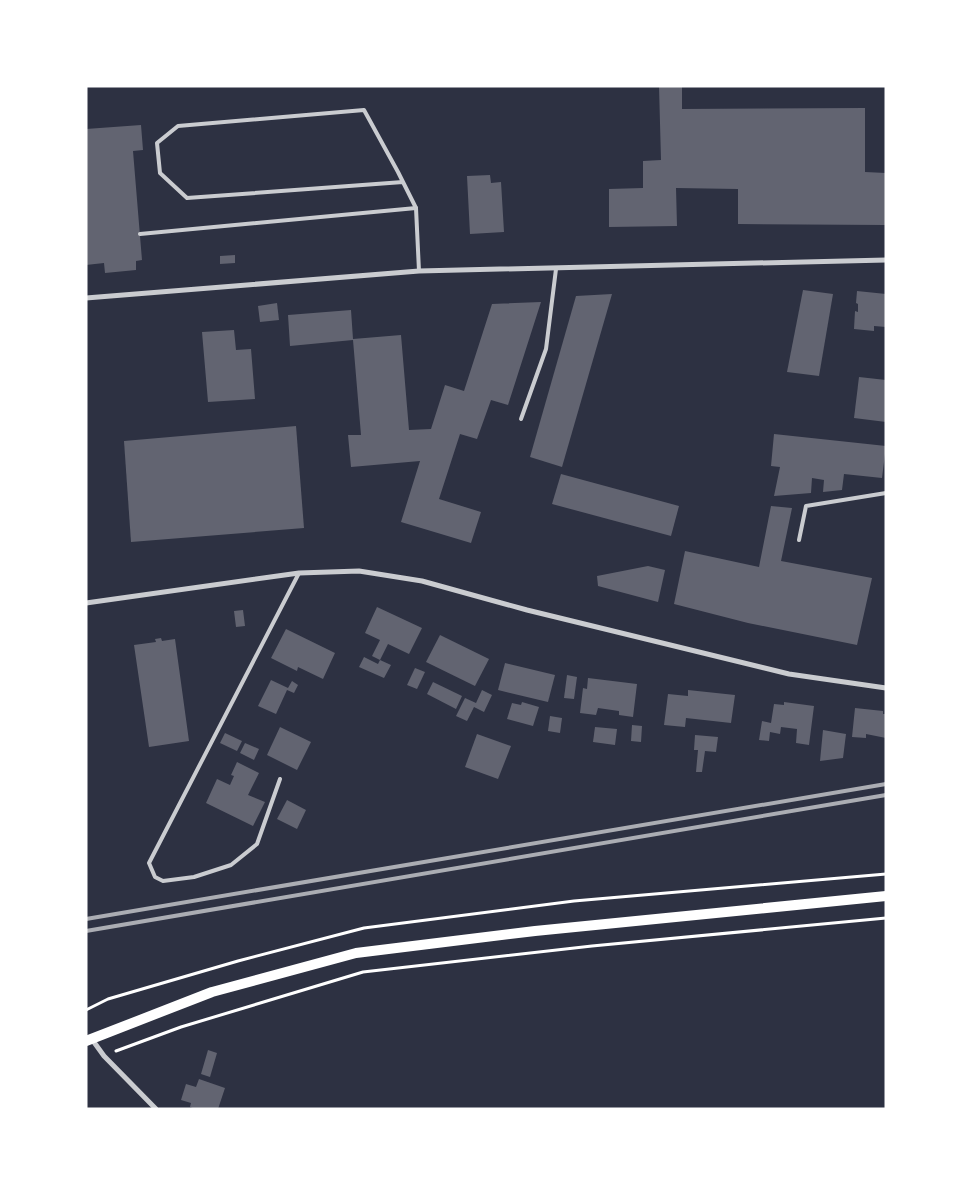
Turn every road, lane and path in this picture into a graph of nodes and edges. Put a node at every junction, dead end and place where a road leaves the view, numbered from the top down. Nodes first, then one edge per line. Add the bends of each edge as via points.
1 (403, 182) junction
2 (416, 208) junction
3 (140, 234) dead end
4 (886, 260) edge
5 (556, 269) junction
6 (419, 272) junction
7 (86, 298) edge
8 (521, 419) dead end
9 (886, 493) edge
10 (800, 540) dead end
11 (298, 573) junction
12 (86, 603) edge
13 (886, 688) edge
14 (280, 779) dead end
15 (886, 896) edge
16 (886, 918) edge
17 (89, 1039) edge
18 (104, 1056) junction
19 (156, 1109) edge

1 - 1 lane via 364,110 178,126 158,143 160,173 187,198
1 - 2 lane
2 - 3 lane
2 - 6 lane
4 - 5 street
5 - 6 street
5 - 8 lane via 546,349
6 - 7 street
9 - 10 lane via 806,506
11 - 12 street
11 - 13 street via 359,572 422,581 790,674
11 - 14 lane via 149,863 154,876 163,881 194,877 231,865 257,844
15 - 17 main road via 535,931 356,954 212,992
16 - 18 path via 363,972 181,1027
17 - 18 street
18 - 19 street

